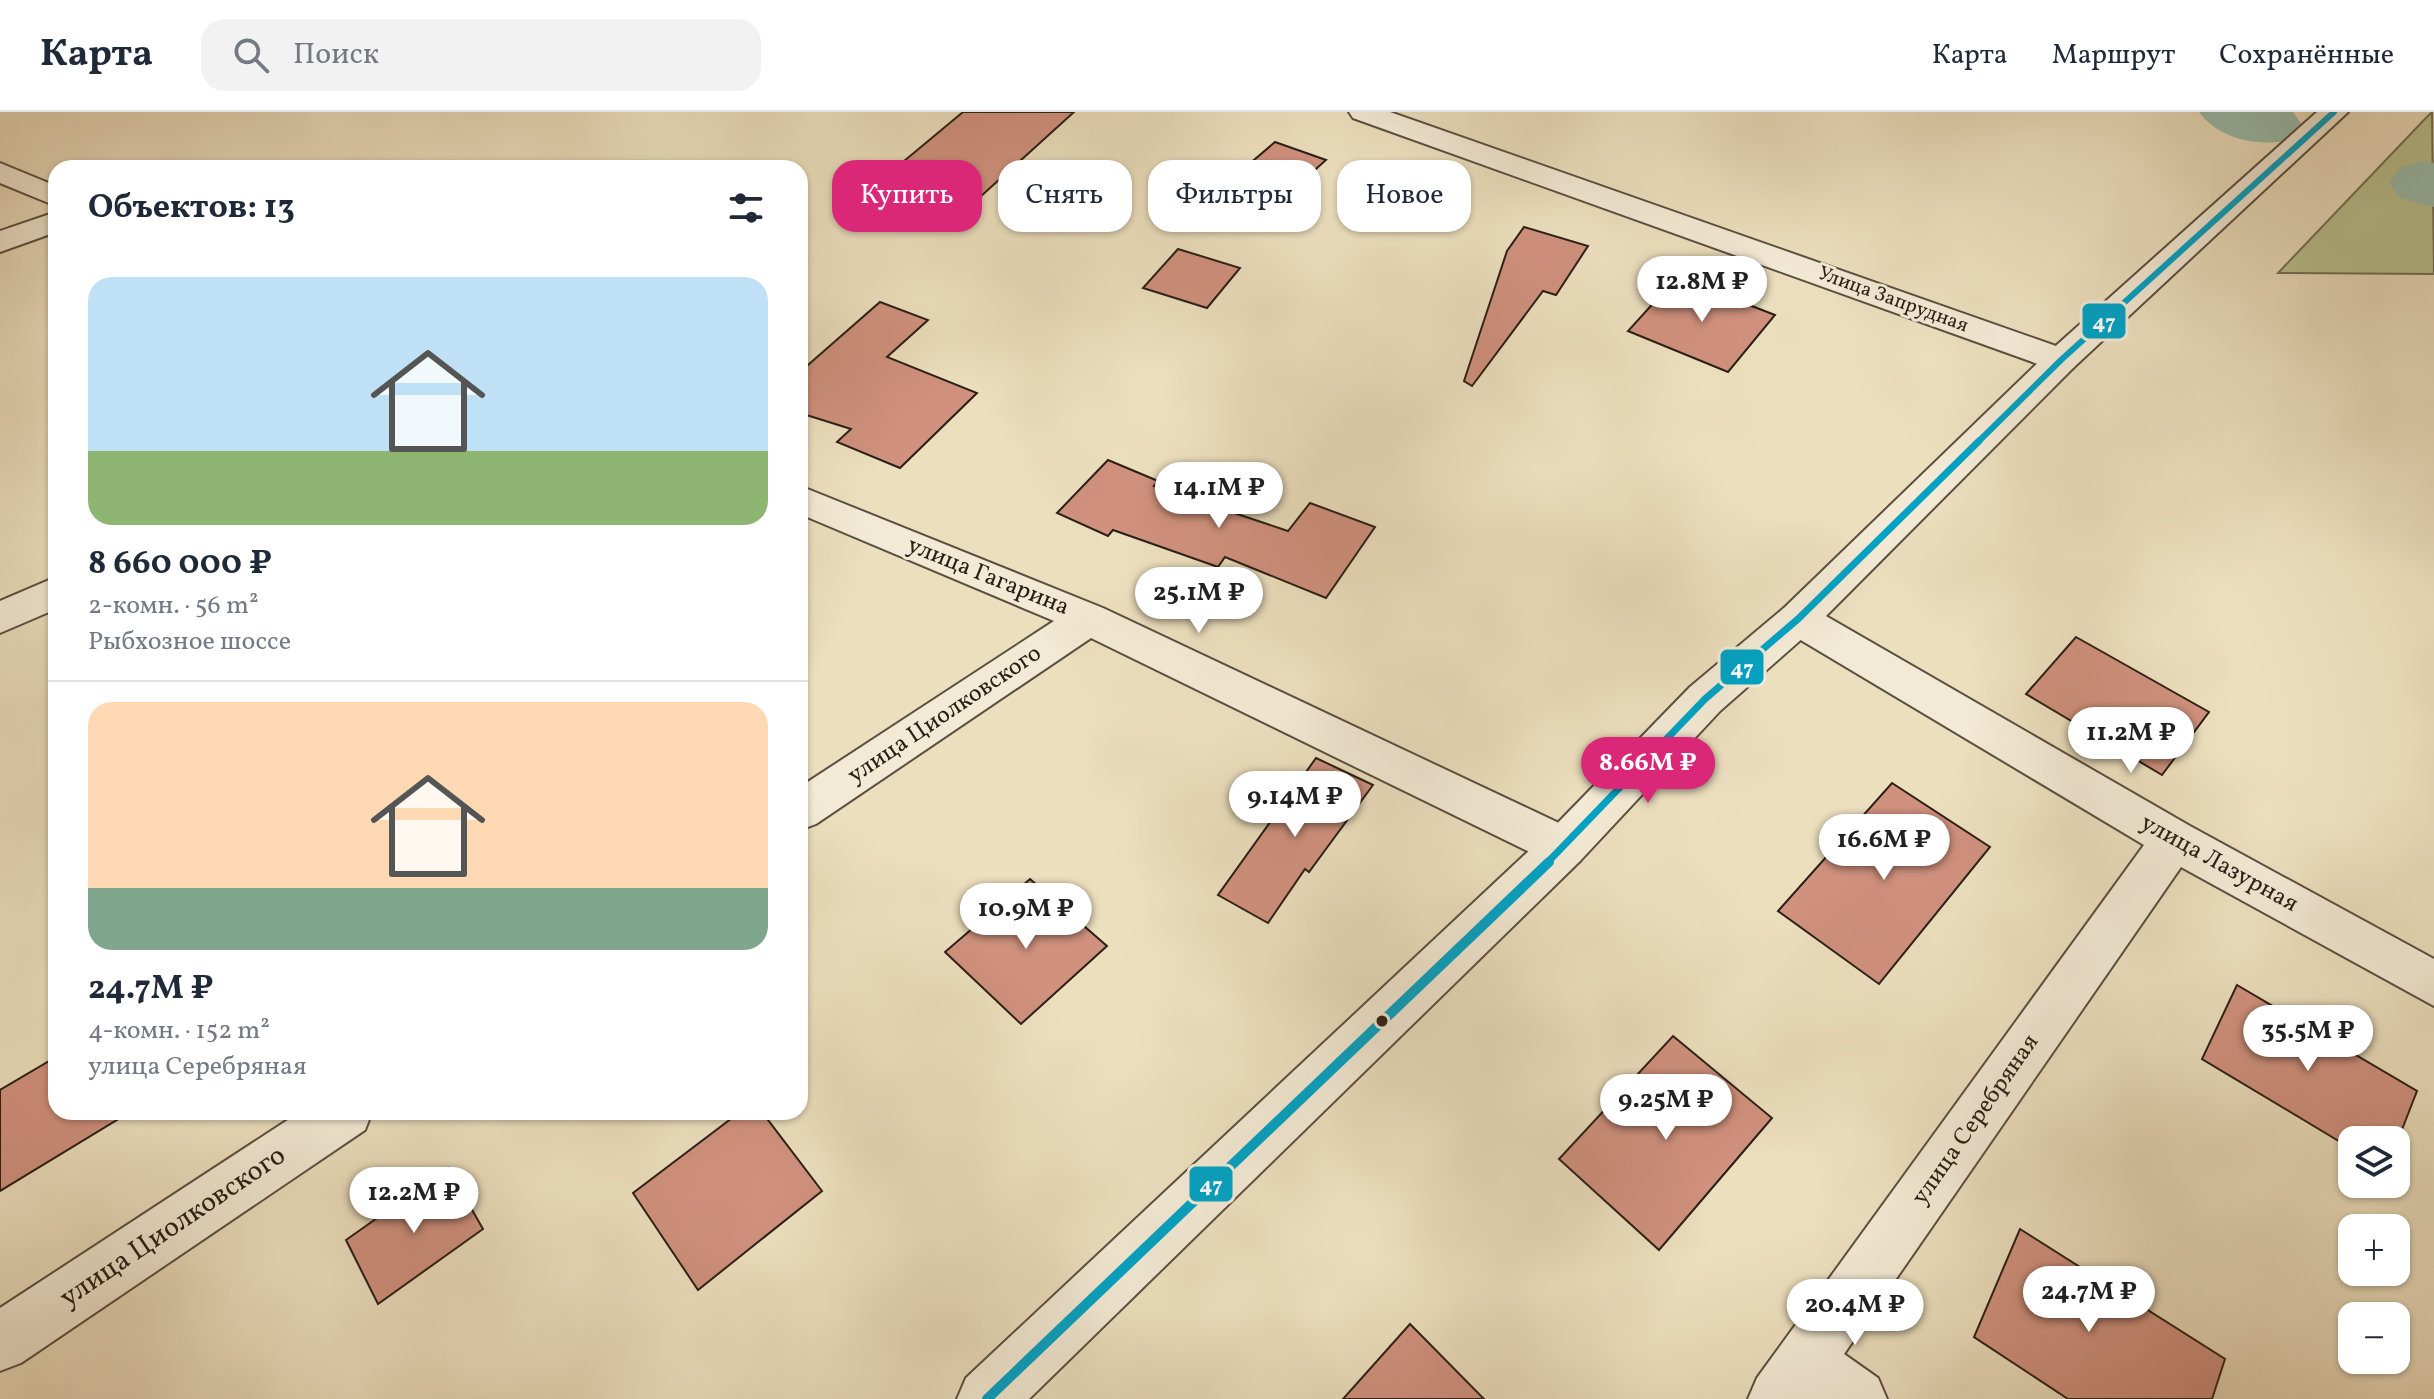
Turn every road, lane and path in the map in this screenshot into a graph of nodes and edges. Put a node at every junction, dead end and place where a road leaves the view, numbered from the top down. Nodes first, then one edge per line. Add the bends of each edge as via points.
1 (1363, 112) edge
2 (2334, 112) edge
3 (0, 172) edge
4 (48, 193) edge
5 (48, 224) edge
6 (0, 242) edge
7 (2061, 360) junction
8 (808, 502) edge
9 (48, 596) edge
10 (0, 618) edge
11 (1089, 619) junction
12 (1798, 619) junction
13 (808, 806) edge
14 (2174, 840) junction
15 (1564, 847) junction
16 (2434, 984) edge
17 (334, 1120) edge
18 (0, 1342) edge
19 (1791, 1380) edge
20 (987, 1399) edge
21 (1857, 1399) edge

1 - 7 street, Улица Запрудная
2 - 7 street
3 - 4 street
5 - 6 street
7 - 12 street
8 - 11 street, улица Гагарина
9 - 10 street
11 - 13 street, улица Циолковского
11 - 15 street, улица Гагарина
12 - 14 street, улица Лазурная
12 - 15 street via 1613,790
14 - 16 street, улица Лазурная
14 - 19 street, улица Серебряная
15 - 20 street
17 - 18 street, улица Циолковского
19 - 21 street

